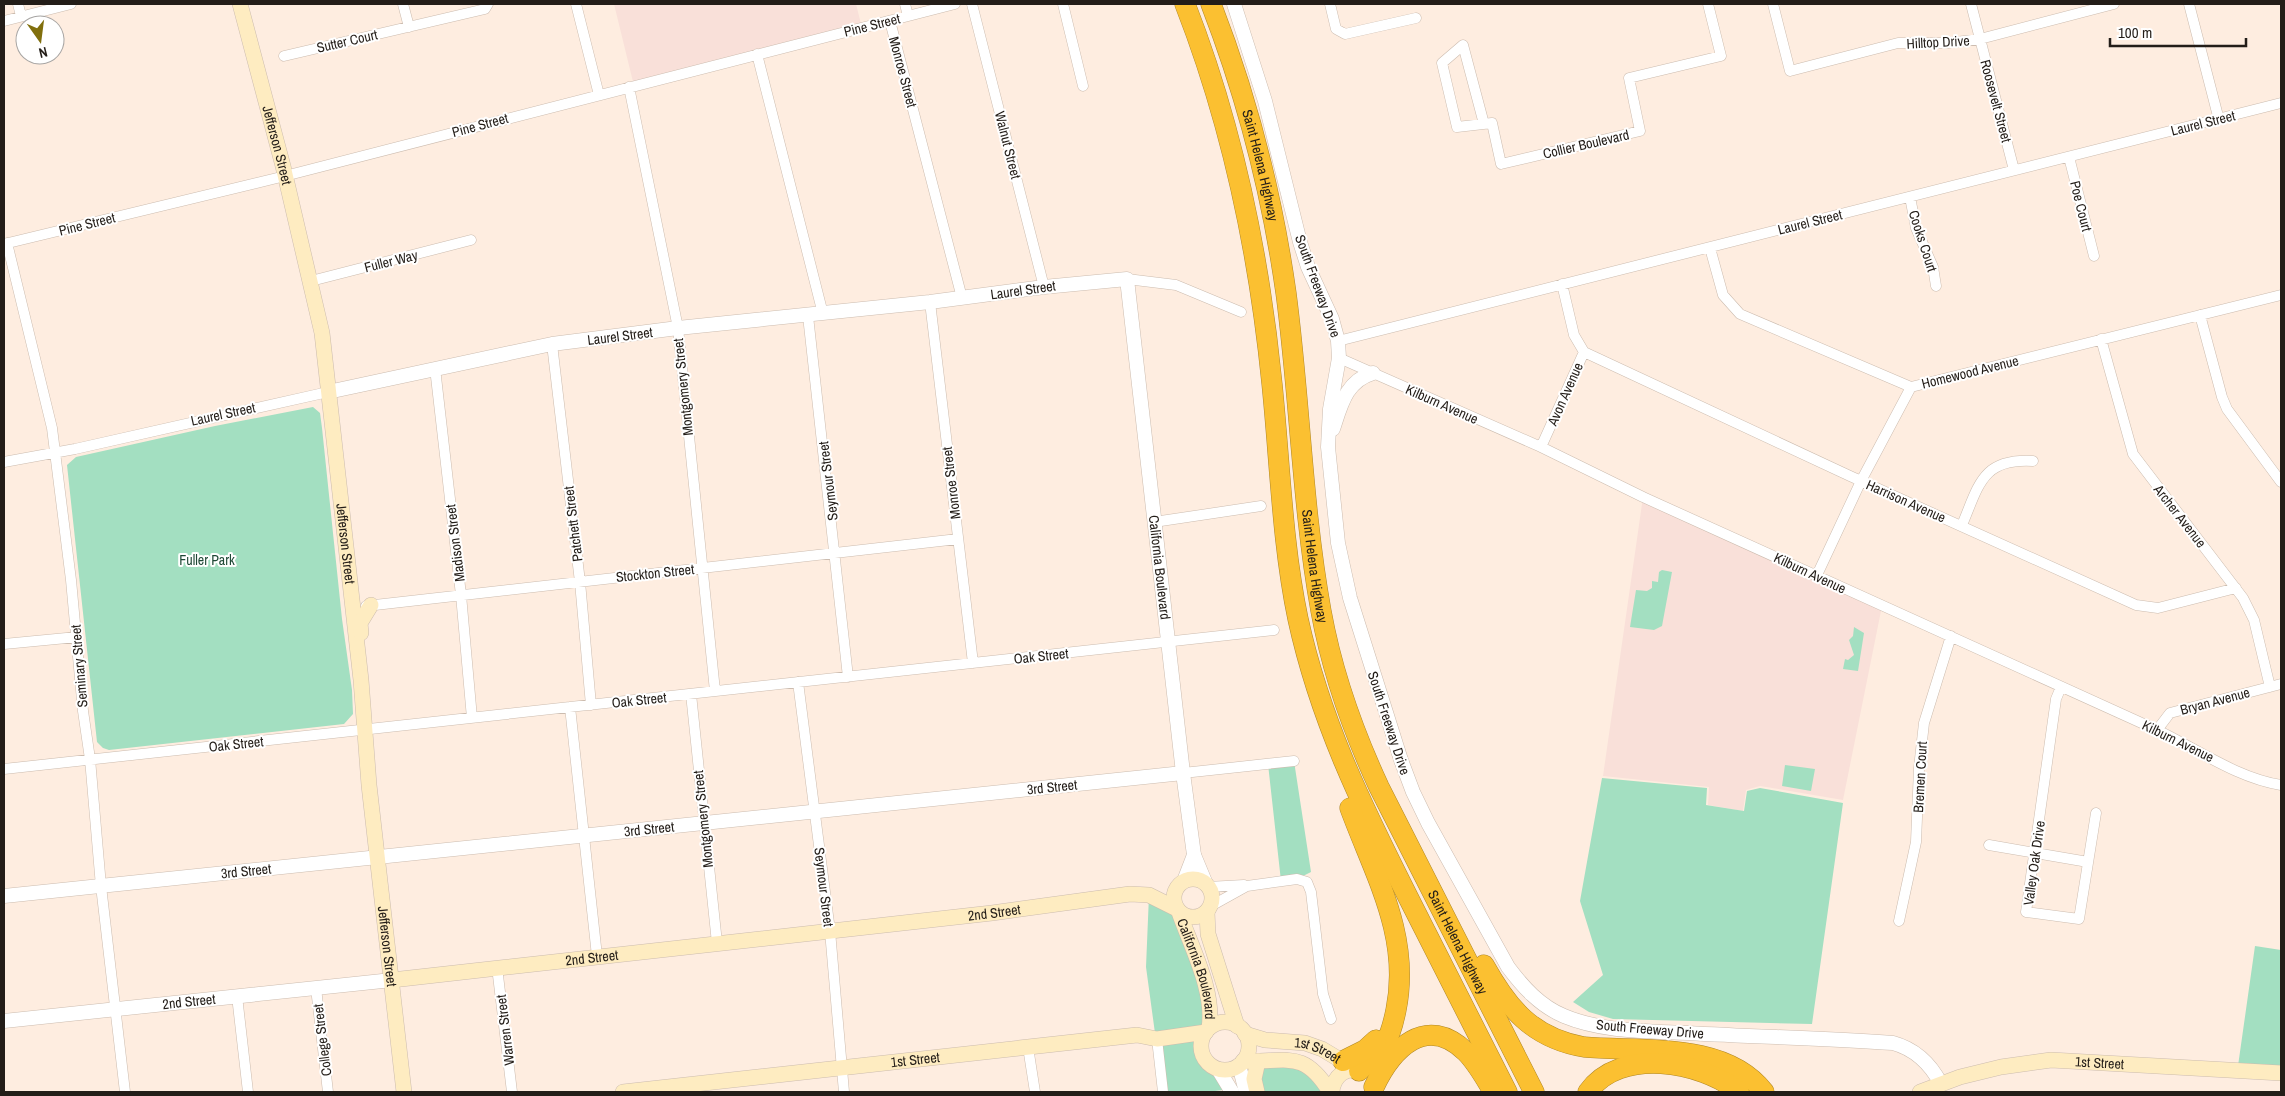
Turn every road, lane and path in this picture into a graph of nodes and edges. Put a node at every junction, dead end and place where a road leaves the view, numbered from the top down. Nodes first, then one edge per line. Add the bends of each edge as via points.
1 (71, 4) edge
2 (240, 4) edge
3 (403, 4) edge
4 (488, 4) edge
5 (576, 4) edge
6 (905, 4) edge
7 (955, 4) edge
8 (972, 4) edge
9 (1063, 4) edge
10 (1185, 4) edge
11 (1211, 4) edge
12 (1234, 4) edge
13 (1330, 4) edge
14 (1708, 4) edge
15 (1773, 4) edge
16 (1971, 4) edge
17 (2114, 4) edge
18 (2189, 4) edge
19 (25, 15) edge
20 (908, 16) junction
21 (1416, 18) dead end
22 (890, 21) junction
23 (409, 27) junction
24 (1980, 39) junction
25 (757, 54) junction
26 (284, 56) dead end
27 (1083, 86) dead end
28 (629, 87) junction
29 (599, 95) junction
30 (2281, 103) edge
31 (2219, 120) junction
32 (1484, 124) junction
33 (2070, 157) junction
34 (2014, 170) junction
35 (285, 176) junction
36 (1910, 197) junction
37 (471, 240) dead end
38 (6, 244) edge
39 (1710, 248) junction
40 (2094, 256) dead end
41 (1127, 279) junction
42 (311, 281) junction
43 (1562, 284) junction
44 (1936, 286) dead end
45 (1044, 287) junction
46 (2281, 296) edge
47 (962, 298) junction
48 (930, 302) junction
49 (1241, 312) dead end
50 (823, 314) junction
51 (2200, 315) junction
52 (808, 316) junction
53 (678, 328) junction
54 (2101, 339) junction
55 (1338, 341) junction
56 (552, 344) junction
57 (1584, 352) junction
58 (1339, 358) junction
59 (435, 368) junction
60 (1372, 373) junction
61 (1911, 387) junction
62 (328, 392) junction
63 (1328, 447) junction
64 (1540, 447) junction
65 (55, 452) junction
66 (2033, 461) dead end
67 (4, 462) edge
68 (1861, 481) junction
69 (2281, 482) edge
70 (1261, 506) dead end
71 (1154, 522) junction
72 (1962, 526) junction
73 (958, 539) junction
74 (836, 552) junction
75 (701, 568) junction
76 (1817, 576) junction
77 (580, 582) junction
78 (2236, 588) junction
79 (461, 595) junction
80 (371, 605) junction
81 (353, 608) junction
82 (1298, 617) junction
83 (1274, 630) dead end
84 (1951, 636) junction
85 (77, 637) junction
86 (1168, 642) junction
87 (4, 644) edge
88 (359, 661) junction
89 (973, 663) junction
90 (848, 677) junction
91 (798, 682) junction
92 (2281, 684) edge
93 (2061, 686) junction
94 (2270, 687) junction
95 (714, 691) junction
96 (691, 694) junction
97 (591, 705) junction
98 (570, 707) junction
99 (472, 718) junction
100 (365, 729) junction
101 (2157, 730) junction
102 (90, 759) junction
103 (1294, 762) dead end
104 (4, 769) edge
105 (1183, 773) junction
106 (2281, 785) edge
107 (1379, 787) junction
108 (814, 812) junction
109 (2096, 813) dead end
110 (704, 823) junction
111 (585, 835) junction
112 (1988, 845) dead end
113 (2035, 852) junction
114 (1194, 855) junction
115 (377, 857) junction
116 (2088, 862) junction
117 (1184, 882) junction
118 (101, 886) junction
119 (1207, 886) junction
120 (1248, 886) junction
121 (4, 896) edge
122 (1209, 909) junction
123 (1178, 911) junction
124 (1899, 921) dead end
125 (830, 931) junction
126 (717, 943) junction
127 (597, 956) junction
128 (498, 967) junction
129 (392, 980) junction
130 (316, 988) junction
131 (238, 996) junction
132 (115, 1009) junction
133 (1331, 1019) dead end
134 (4, 1021) edge
135 (1208, 1030) junction
136 (1241, 1030) junction
137 (1157, 1039) junction
138 (1028, 1047) junction
139 (1247, 1062) junction
140 (1353, 1067) junction
141 (841, 1068) junction
142 (1218, 1069) junction
143 (2281, 1073) edge
144 (1940, 1084) junction
145 (1374, 1090) edge
146 (125, 1092) edge
147 (248, 1092) edge
148 (328, 1092) edge
149 (404, 1092) edge
150 (512, 1092) edge
151 (623, 1092) edge
152 (844, 1092) edge
153 (1035, 1092) edge
154 (1163, 1092) edge
155 (1232, 1092) edge
156 (1246, 1092) edge
157 (1257, 1092) edge
158 (1331, 1092) edge
159 (1493, 1092) edge
160 (1507, 1092) edge
161 (1534, 1092) edge
162 (1588, 1092) edge
163 (1739, 1092) edge
164 (1764, 1092) edge
165 (1920, 1092) edge

1 - 19 street
2 - 35 main road, Jefferson Street
3 - 23 street
4 - 23 street, Sutter Court via 485,9
5 - 29 street
6 - 20 street, Monroe Street
7 - 20 street, Pine Street
8 - 45 street, Walnut Street
9 - 27 street
10 - 82 highway, Saint Helena Highway via 1222,110 1250,226 1264,314 1288,552
11 - 107 highway, Saint Helena Highway via 1244,100 1273,215 1287,304 1321,612 1355,736
12 - 55 street, South Freeway Drive via 1265,101 1300,242
13 - 21 street via 1336,29 1344,34
14 - 32 street, Collier Boulevard via 1721,56 1629,78 1640,131 1501,164 1492,123
15 - 24 street, Hilltop Drive via 1790,70 1898,43
16 - 24 street, Roosevelt Street
17 - 24 street, Hilltop Drive
18 - 31 street
20 - 22 street, Pine Street
22 - 25 street, Pine Street
22 - 47 street, Monroe Street
23 - 26 street, Sutter Court
24 - 34 street, Roosevelt Street
25 - 28 street, Pine Street
25 - 50 street
28 - 29 street, Pine Street
28 - 53 street, Montgomery Street
29 - 35 street, Pine Street
30 - 31 street, Laurel Street
31 - 33 street, Laurel Street
32 - 32 street, Collier Boulevard via 1457,127 1442,63 1463,45
33 - 34 street, Laurel Street
33 - 40 street, Poe Court
34 - 36 street, Laurel Street
35 - 38 street, Pine Street
35 - 42 main road, Jefferson Street
36 - 39 street, Laurel Street
36 - 44 street, Cooks Court via 1916,228 1933,267
37 - 42 street, Fuller Way
38 - 65 street, Seminary Street via 52,428
39 - 43 street, Laurel Street
39 - 61 street, Homewood Avenue via 1723,295 1740,314
41 - 45 street, Laurel Street
41 - 49 street, Laurel Street via 1176,284
41 - 71 street, California Boulevard
42 - 62 main road, Jefferson Street via 322,333
43 - 55 street, Laurel Street
43 - 57 street, Avon Avenue via 1574,335
45 - 47 street, Laurel Street
46 - 51 street, Homewood Avenue
47 - 48 street, Laurel Street
48 - 50 street, Laurel Street
48 - 73 street, Monroe Street
50 - 52 street, Laurel Street
51 - 54 street, Homewood Avenue
51 - 69 street via 2227,409
52 - 53 street, Laurel Street
52 - 74 street, Seymour Street
53 - 56 street, Laurel Street
53 - 75 street, Montgomery Street
54 - 61 street, Homewood Avenue
54 - 78 street, Archer Avenue via 2133,454
55 - 58 street, South Freeway Drive
56 - 59 street, Laurel Street
56 - 77 street, Patchett Street
57 - 64 street, Avon Avenue
57 - 68 street, Harrison Avenue
58 - 60 street, Kilburn Avenue
58 - 63 street, South Freeway Drive via 1330,409
59 - 62 street, Laurel Street
59 - 79 street, Madison Street
60 - 63 street via 1362,376 1351,386
60 - 64 street, Kilburn Avenue
61 - 68 street
62 - 65 street, Laurel Street
62 - 81 main road, Jefferson Street
63 - 144 street, South Freeway Drive via 1333,507 1346,584 1401,760 1428,823 1488,933 1520,983 1552,1010 1579,1022 1603,1027 1893,1043 1909,1047 1936,1074
64 - 76 street, Kilburn Avenue
65 - 67 street, Laurel Street
65 - 85 street, Seminary Street
66 - 72 street via 2018,460 1986,473
68 - 72 street, Harrison Avenue
68 - 76 street
70 - 71 street
71 - 86 street, California Boulevard
72 - 78 street, Harrison Avenue via 2136,605 2158,608
73 - 74 street, Stockton Street
73 - 89 street, Monroe Street
74 - 75 street, Stockton Street
74 - 90 street, Seymour Street
75 - 77 street, Stockton Street
75 - 95 street, Montgomery Street
76 - 84 street, Kilburn Avenue
77 - 79 street, Stockton Street
77 - 97 street, Patchett Street
78 - 94 street, Archer Avenue via 2254,620
79 - 80 street, Stockton Street
79 - 99 street, Madison Street
80 - 81 street, Stockton Street
80 - 88 main road via 360,623 364,652
81 - 88 main road, Jefferson Street
82 - 140 highway via 1312,701 1396,930 1400,980 1392,1025
82 - 160 highway, Saint Helena Highway via 1313,681 1358,797
83 - 86 street, Oak Street
84 - 93 street, Kilburn Avenue
84 - 124 street, Bremen Court via 1924,723 1916,842
85 - 87 street
85 - 102 street, Seminary Street
86 - 89 street, Oak Street
86 - 105 street, California Boulevard
88 - 100 main road, Jefferson Street
89 - 90 street, Oak Street
90 - 91 street, Oak Street
91 - 95 street, Oak Street
91 - 108 street, Seymour Street
92 - 94 street, Bryan Avenue
93 - 101 street, Kilburn Avenue
93 - 113 street, Valley Oak Drive via 2056,699
94 - 101 street, Bryan Avenue via 2170,713
95 - 96 street, Oak Street
96 - 97 street, Oak Street
96 - 110 street, Montgomery Street
97 - 98 street, Oak Street
98 - 99 street, Oak Street
98 - 111 street
99 - 100 street, Oak Street
100 - 102 street, Oak Street
100 - 115 main road, Jefferson Street
101 - 106 street, Kilburn Avenue via 2241,772 2266,783
102 - 104 street, Oak Street
102 - 118 street, Seminary Street
103 - 105 street, 3rd Street
105 - 108 street, 3rd Street
105 - 114 street, California Boulevard
107 - 161 highway, Saint Helena Highway
107 - 164 highway via 1503,998 1528,1024 1571,1045 1687,1053 1722,1060 1736,1067
108 - 110 street, 3rd Street
108 - 125 street, Seymour Street
109 - 116 street, Valley Oak Drive
110 - 111 street, 3rd Street
110 - 126 street, Montgomery Street
111 - 115 street, 3rd Street
111 - 127 street
112 - 113 street
113 - 116 street
113 - 116 street, Valley Oak Drive via 2026,912 2079,919
114 - 117 street, California Boulevard
114 - 119 street, California Boulevard
115 - 118 street, 3rd Street
115 - 129 main road, Jefferson Street
117 - 119 main road via 1196,879
117 - 123 main road via 1175,891
118 - 121 street, 3rd Street
118 - 132 street, Seminary Street
119 - 120 street
119 - 122 main road via 1212,895
120 - 122 street
120 - 133 street via 1303,880 1311,887 1323,994
122 - 123 main road via 1195,918
122 - 136 main road, California Boulevard via 1208,934
123 - 125 main road, 2nd Street via 1149,895 1130,894
123 - 135 main road, California Boulevard via 1209,995 1211,1015
125 - 126 main road, 2nd Street
125 - 141 street, Seymour Street
126 - 127 main road, 2nd Street
127 - 128 main road, 2nd Street
128 - 129 main road, 2nd Street
128 - 150 street, Warren Street
129 - 130 street, 2nd Street
129 - 149 main road, Jefferson Street
130 - 131 street, 2nd Street
130 - 148 street, College Street
131 - 132 street, 2nd Street
131 - 147 street
132 - 134 street, 2nd Street
132 - 146 street, Seminary Street
135 - 136 main road via 1224,1023
135 - 137 main road, 1st Street
135 - 142 main road via 1202,1039 1202,1054
136 - 139 main road via 1249,1045
136 - 140 main road, 1st Street via 1265,1040 1305,1043
137 - 138 main road, 1st Street via 1138,1035
137 - 154 street
138 - 141 main road, 1st Street
138 - 153 street
139 - 142 main road via 1229,1070
139 - 156 street
139 - 157 main road
139 - 158 main road, 1st Street via 1268,1059 1297,1061 1316,1071
140 - 145 main road, 1st Street via 1368,1076
140 - 158 main road, 1st Street via 1336,1077
141 - 151 main road, 1st Street
141 - 152 street, Seymour Street
142 - 155 street
143 - 144 main road, 1st Street via 2051,1060 2001,1067
144 - 165 main road, 1st Street
145 - 159 highway via 1387,1062 1401,1047 1416,1038 1434,1036 1451,1041 1466,1052
162 - 163 highway via 1608,1073 1624,1066 1642,1064 1696,1070 1713,1075

